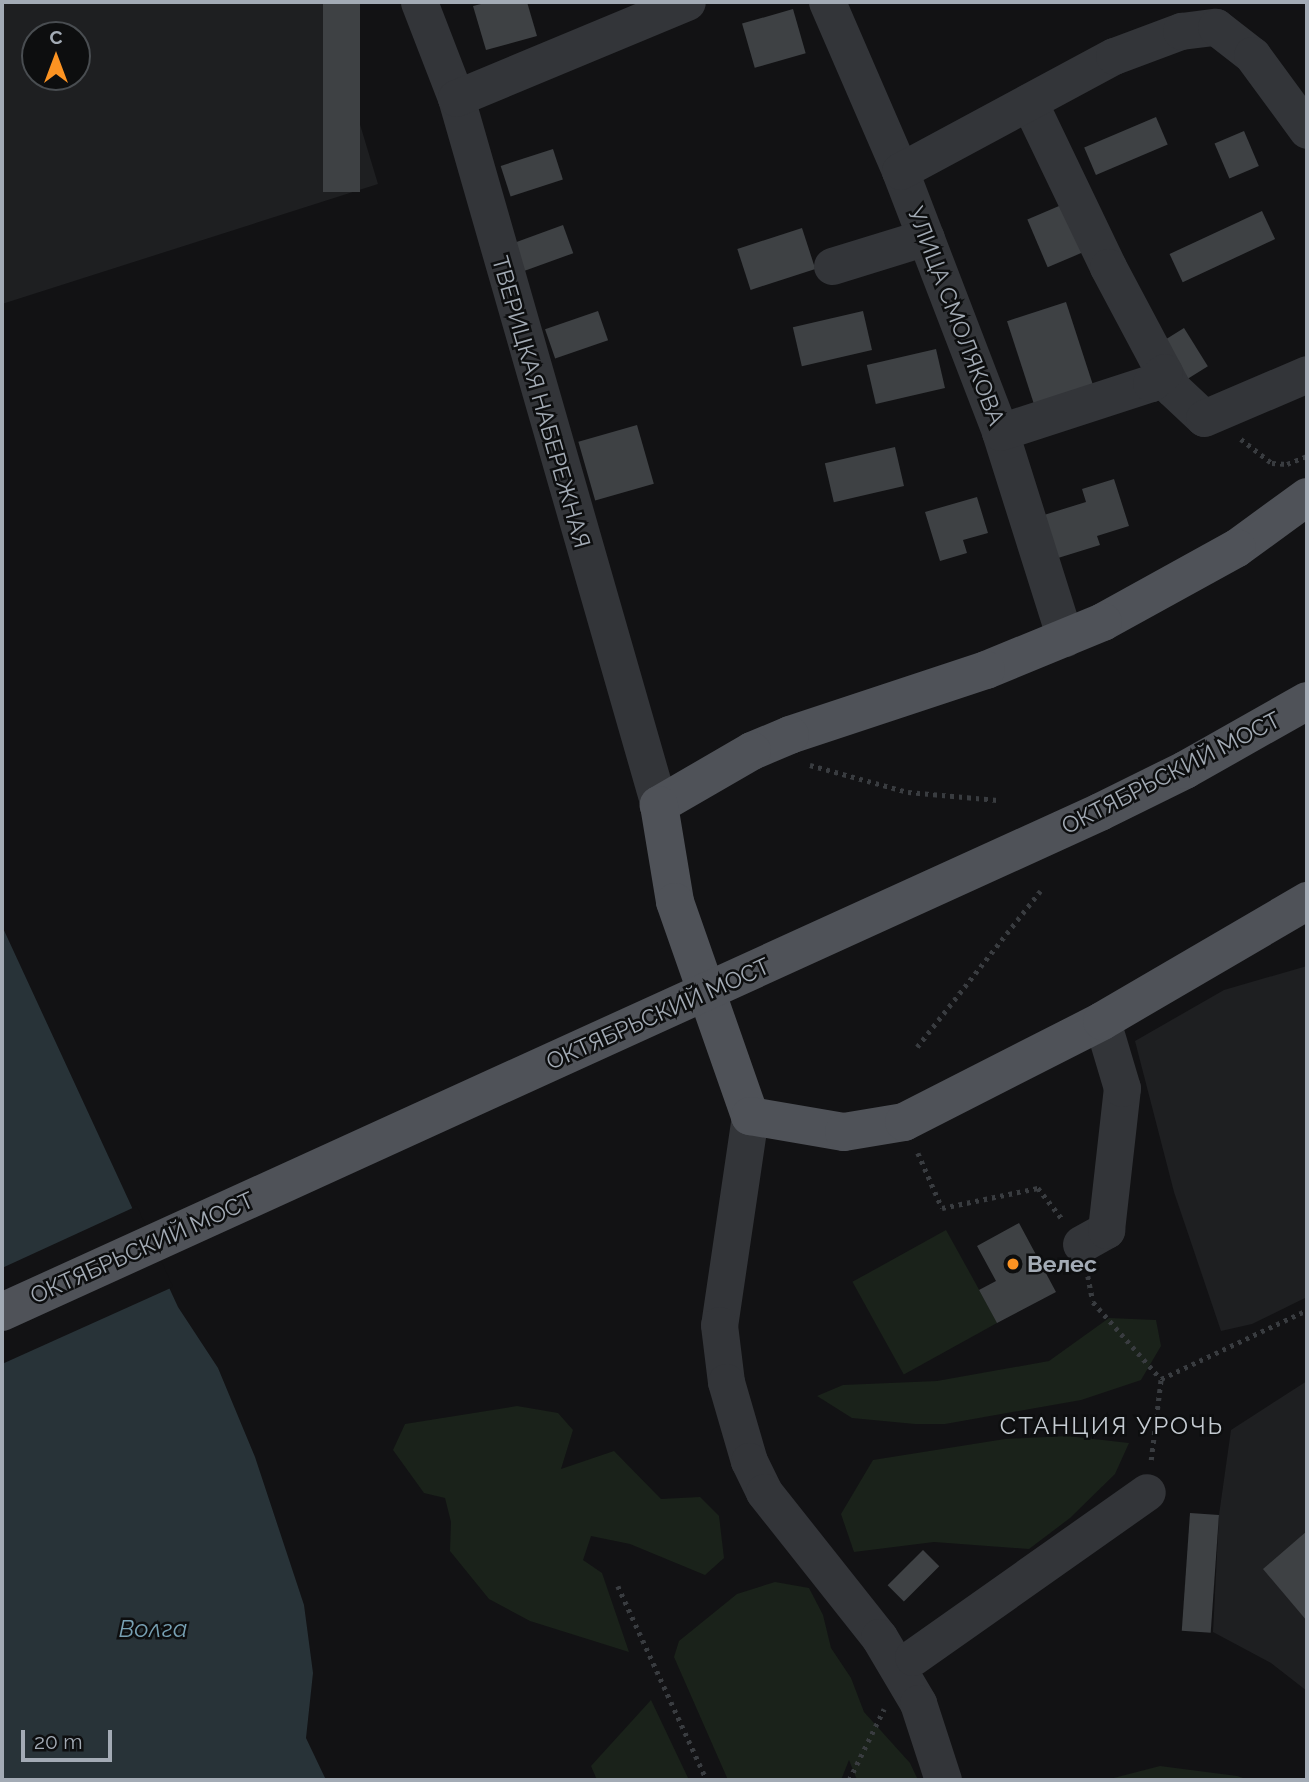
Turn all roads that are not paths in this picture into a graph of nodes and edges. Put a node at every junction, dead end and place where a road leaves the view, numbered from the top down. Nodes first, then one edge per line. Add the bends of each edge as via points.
1 (419, 2) edge
2 (687, 2) edge
3 (827, 2) edge
4 (456, 98) junction
5 (1028, 102) junction
6 (1307, 130) edge
7 (900, 171) junction
8 (926, 237) junction
9 (832, 266) dead end
10 (1164, 372) junction
11 (1307, 374) edge
12 (1000, 432) junction
13 (1307, 497) edge
14 (1065, 638) junction
15 (1307, 701) edge
16 (659, 805) junction
17 (1307, 901) edge
18 (1102, 1021) junction
19 (750, 1116) junction
20 (1081, 1244) road end
21 (2, 1312) edge
22 (1147, 1492) road end
23 (907, 1666) junction
24 (943, 1780) edge

1 - 4 street, ТВЕРИЦКАЯ НАБЕРЕЖНАЯ
2 - 4 street
3 - 7 street, УЛИЦА СМОЛЯКОВА
4 - 16 street, ТВЕРИЦКАЯ НАБЕРЕЖНАЯ
5 - 6 street via 1114,56 1181,31 1216,27 1252,55
5 - 7 street
5 - 10 street
7 - 8 street, УЛИЦА СМОЛЯКОВА
8 - 9 street
8 - 12 street, УЛИЦА СМОЛЯКОВА
10 - 11 street via 1173,389 1204,418
10 - 12 street via 1151,383
12 - 14 street, УЛИЦА СМОЛЯКОВА
13 - 14 main road via 1237,548
14 - 16 main road via 790,735 752,751
15 - 21 main road, ОКТЯБРЬСКИЙ МОСТ via 1185,770
16 - 19 main road via 675,902
17 - 18 main road
18 - 19 main road via 904,1122 844,1132
18 - 20 street via 1122,1088 1106,1230
19 - 23 street via 719,1325 726,1382 748,1461 764,1492
22 - 23 street
23 - 24 street

